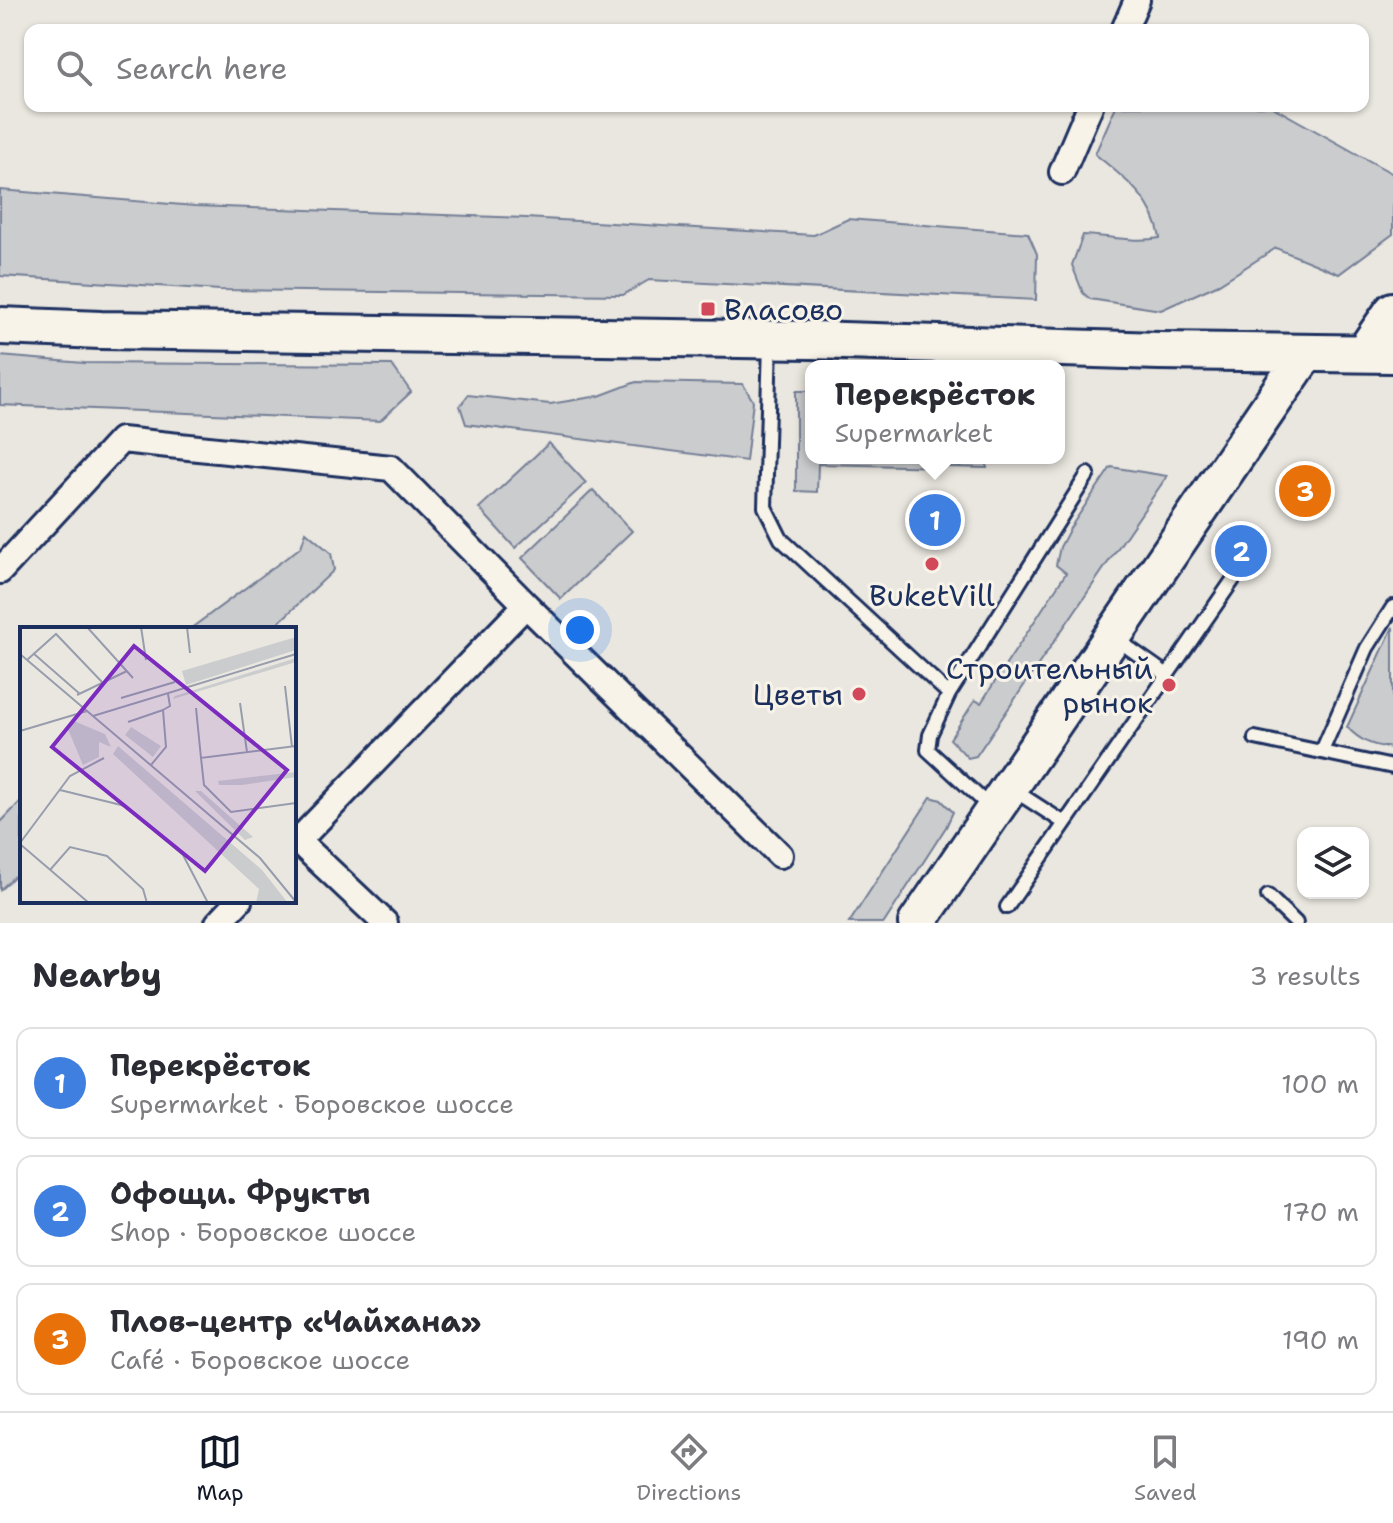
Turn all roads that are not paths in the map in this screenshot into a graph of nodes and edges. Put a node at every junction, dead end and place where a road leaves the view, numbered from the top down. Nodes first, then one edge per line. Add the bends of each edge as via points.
1 (1137, 0) edge
2 (1127, 24) edge
3 (1087, 112) edge
4 (1062, 172) dead end
5 (1393, 311) edge
6 (0, 326) edge
7 (770, 339) junction
8 (1306, 353) junction
9 (1378, 354) edge
10 (1088, 474) dead end
11 (0, 571) edge
12 (1235, 577) dead end
13 (526, 605) junction
14 (1393, 607) edge
15 (1114, 638) junction
16 (1166, 674) junction
17 (949, 694) junction
18 (1255, 738) dead end
19 (1322, 751) junction
20 (1393, 767) edge
21 (1002, 799) junction
22 (1063, 822) junction
23 (296, 843) edge
24 (780, 855) dead end
25 (1268, 896) dead end
26 (237, 903) edge
27 (1007, 907) dead end
28 (218, 923) edge
29 (385, 923) edge
30 (917, 923) edge
31 (1296, 923) edge

1 - 2 street
3 - 4 street
5 - 9 main road
6 - 7 main road
7 - 8 main road
7 - 17 lane via 765,507 781,539
8 - 9 main road
8 - 15 main road
10 - 17 lane
11 - 13 street via 121,440 391,468
12 - 16 lane
13 - 23 street
13 - 24 street
14 - 19 lane via 1367,648
15 - 16 lane
15 - 21 main road
16 - 22 lane
17 - 21 lane via 928,750
18 - 19 lane
19 - 20 lane
21 - 22 lane
21 - 30 main road
22 - 27 lane
23 - 29 street
25 - 31 lane
26 - 28 street

